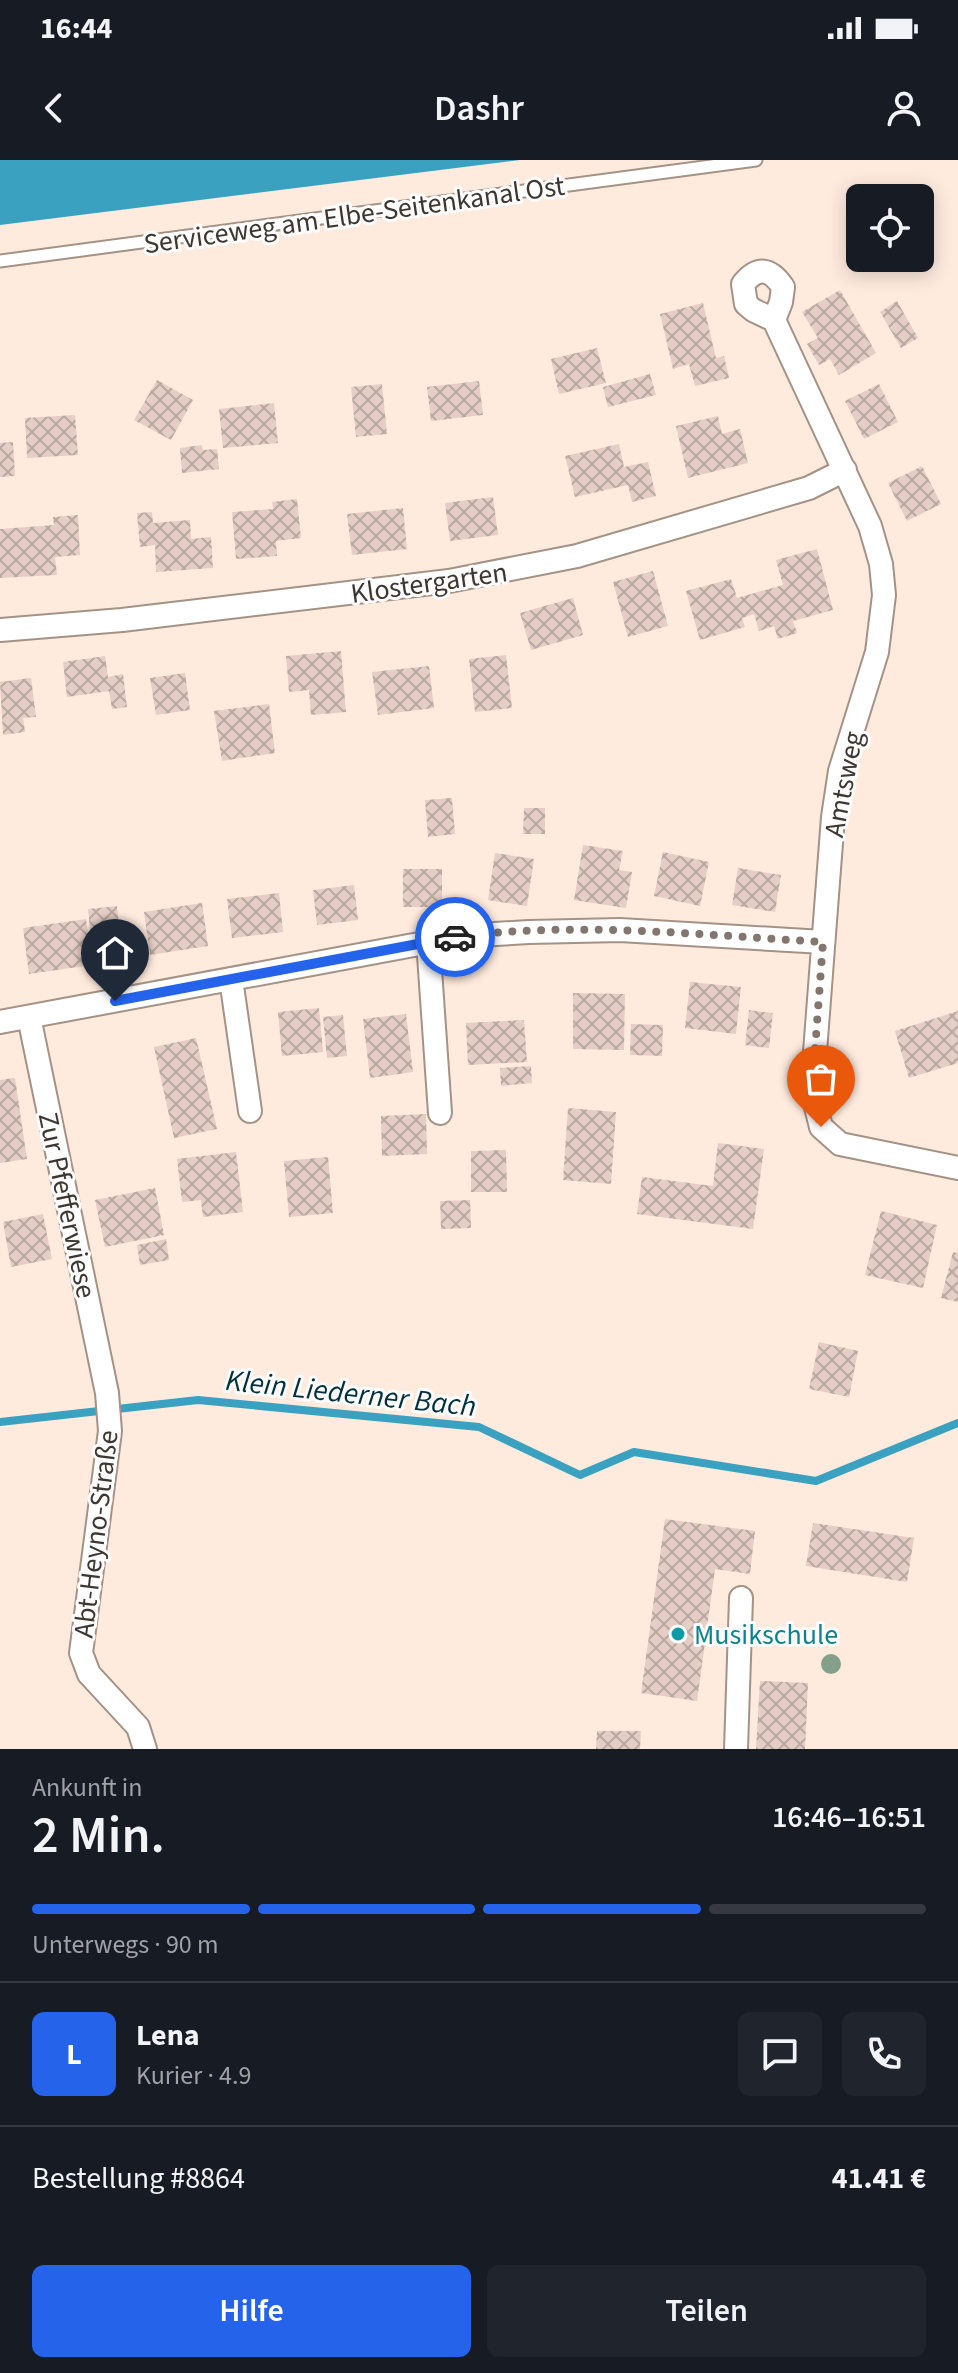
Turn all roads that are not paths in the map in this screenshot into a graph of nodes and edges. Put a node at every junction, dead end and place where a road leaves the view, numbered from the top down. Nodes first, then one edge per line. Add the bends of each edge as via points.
1 (756, 160) edge
2 (0, 261) edge
3 (774, 320) dead end
4 (845, 470) junction
5 (0, 630) edge
6 (428, 941) junction
7 (823, 942) junction
8 (231, 979) junction
9 (29, 1017) junction
10 (0, 1022) edge
11 (250, 1111) dead end
12 (440, 1113) dead end
13 (958, 1168) edge
14 (107, 1393) joint
15 (741, 1598) dead end
16 (145, 1749) edge
17 (736, 1749) edge

1 - 2 lane, Serviceweg am Elbe-Seitenkanal Ost
3 - 4 street, Amtsweg
4 - 5 street, Klostergarten via 809,488 547,563 324,597
4 - 7 street, Amtsweg via 870,526 884,595 877,652 840,771
6 - 7 street via 620,930
6 - 8 street
6 - 12 street
7 - 13 street, Amtsweg via 812,1091 821,1127 840,1144
8 - 9 street
8 - 11 street
9 - 10 street
9 - 14 street, Zur Pfefferwiese
14 - 16 street, Abt-Heyno-Straße via 110,1431 81,1653 89,1674 138,1727
15 - 17 street

